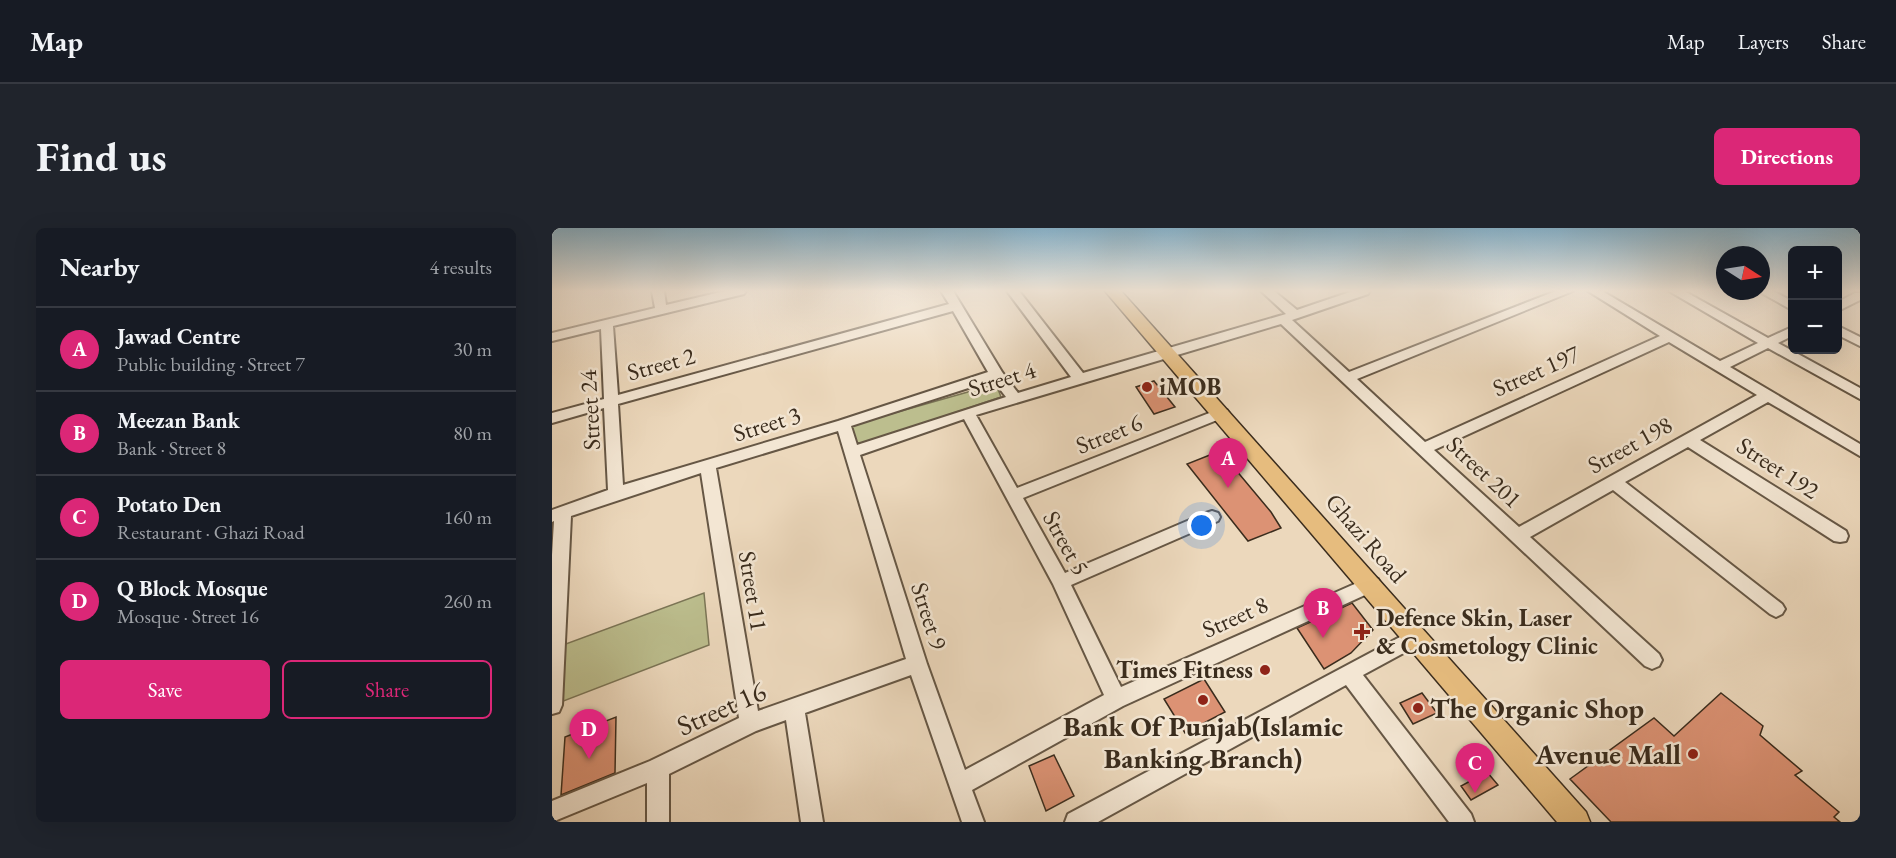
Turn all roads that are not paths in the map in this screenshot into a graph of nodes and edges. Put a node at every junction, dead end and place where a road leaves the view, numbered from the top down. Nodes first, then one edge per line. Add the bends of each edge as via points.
1 (626, 319) edge
2 (910, 319) edge
3 (963, 319) edge
4 (1034, 319) edge
5 (1138, 319) edge
6 (1283, 319) edge
7 (1291, 319) edge
8 (1497, 319) edge
9 (1640, 319) edge
10 (1725, 319) edge
11 (607, 324) junction
12 (1842, 332) edge
13 (1788, 333) edge
14 (552, 337) edge
15 (1670, 337) junction
16 (1860, 342) edge
17 (1768, 343) junction
18 (1169, 353) junction
19 (1719, 367) junction
20 (996, 374) junction
21 (1347, 378) junction
22 (1080, 379) junction
23 (1860, 394) edge
24 (1767, 396) junction
25 (1015, 399) junction
26 (613, 400) junction
27 (968, 413) junction
28 (1222, 413) junction
29 (552, 418) edge
30 (843, 424) junction
31 (1689, 440) junction
32 (1422, 449) junction
33 (1860, 451) edge
34 (851, 452) junction
35 (708, 467) junction
36 (1614, 482) junction
37 (616, 493) junction
38 (1012, 496) junction
39 (558, 514) edge
40 (1212, 517) dead end
41 (1517, 536) junction
42 (1840, 536) dead end
43 (1061, 582) junction
44 (1372, 584) junction
45 (1776, 609) dead end
46 (1415, 637) junction
47 (1652, 660) dead end
48 (917, 664) junction
49 (1349, 673) junction
50 (1116, 699) junction
51 (552, 705) edge
52 (794, 707) junction
53 (750, 723) junction
54 (658, 768) junction
55 (961, 784) junction
56 (552, 812) edge
57 (1087, 820) edge
58 (657, 822) edge
59 (812, 822) edge
60 (973, 822) edge
61 (1463, 822) edge
62 (1576, 822) edge

1 - 11 street
2 - 26 street, Street 2
3 - 20 street
4 - 22 street
5 - 18 main road, Ghazi Road
6 - 18 street, Street 4
7 - 21 street, Street 201
8 - 21 street
9 - 15 street
10 - 17 street
11 - 14 street
11 - 26 street, Street 24
12 - 16 street
13 - 17 street
15 - 19 street
15 - 32 street, Street 197
17 - 19 street
17 - 23 street
18 - 22 street, Street 4
18 - 28 main road, Ghazi Road
19 - 24 street
20 - 25 street
20 - 30 street, Street 3
21 - 32 street, Street 201
22 - 25 street, Street 4
24 - 31 street, Street 198
24 - 33 street
25 - 27 street, Street 4
26 - 29 street, Street 2
26 - 37 street, Street 24
27 - 34 street, Street 4
27 - 38 street, Street 5
28 - 38 street, Street 6
28 - 44 main road, Ghazi Road
30 - 34 street, Street 9
30 - 35 street, Street 3
31 - 36 street, Street 198
31 - 42 street, Street 192
32 - 41 street, Street 201
34 - 48 street, Street 9
35 - 37 street, Street 3
35 - 53 street, Street 11
36 - 41 street, Street 198
36 - 45 street
37 - 39 street, Street 3
38 - 43 street, Street 5
39 - 51 street
40 - 43 street
41 - 47 street, Street 201
43 - 50 street, Street 5
44 - 46 main road, Ghazi Road
44 - 50 street, Street 8
46 - 49 street
46 - 62 main road, Ghazi Road
48 - 52 street, Street 16
48 - 55 street, Street 9
49 - 57 street
49 - 61 street
50 - 55 street, Street 8
52 - 53 street, Street 16
52 - 59 street
53 - 54 street, Street 16
54 - 56 street, Street 16
54 - 58 street
55 - 60 street, Street 9

